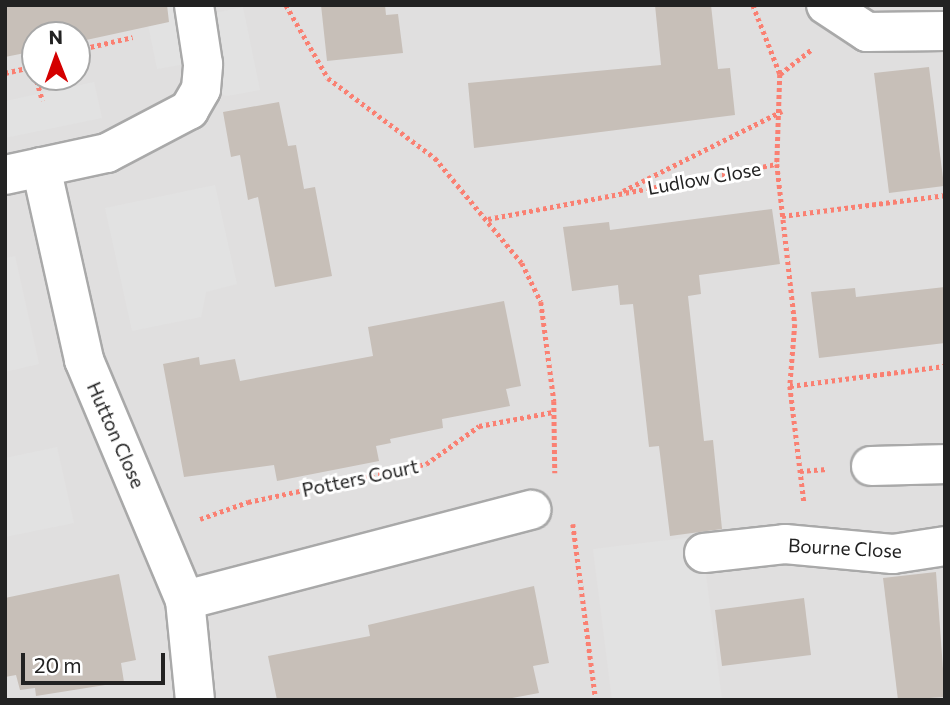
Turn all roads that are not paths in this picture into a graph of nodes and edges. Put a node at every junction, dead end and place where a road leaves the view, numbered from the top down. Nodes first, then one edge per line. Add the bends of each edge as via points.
1 (194, 5) edge
2 (827, 5) edge
3 (945, 31) edge
4 (23, 171) edge
5 (944, 465) edge
6 (872, 466) dead end
7 (531, 510) dead end
8 (945, 546) edge
9 (704, 553) dead end
10 (185, 600) junction
11 (195, 700) edge

1 - 4 street, Hutton Close via 203,64 201,89 189,110 107,153
2 - 3 street via 845,23 867,32
4 - 10 street, Hutton Close via 84,360
5 - 6 street
7 - 10 street
8 - 9 street, Bourne Close via 893,554 809,545
10 - 11 street, Hutton Close

